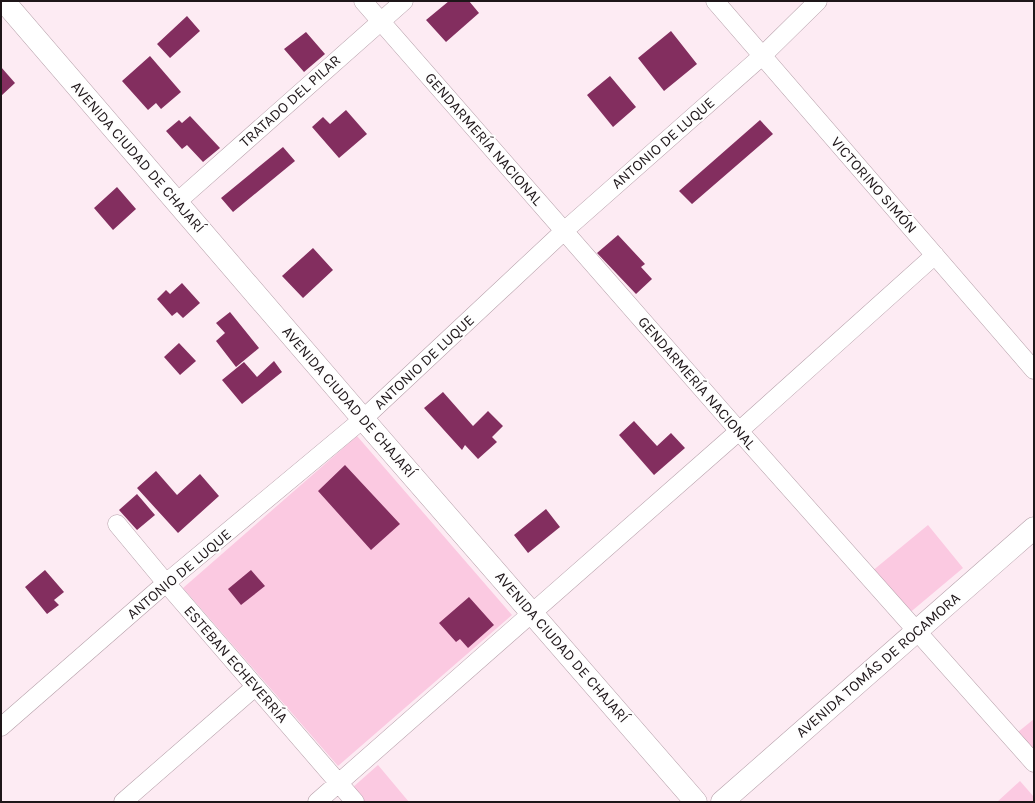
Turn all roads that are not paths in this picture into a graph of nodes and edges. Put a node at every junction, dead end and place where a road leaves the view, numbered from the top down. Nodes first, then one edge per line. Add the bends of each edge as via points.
1 (363, 1) edge
2 (404, 1) edge
3 (715, 1) edge
4 (818, 1) edge
5 (6, 8) edge
6 (381, 21) junction
7 (762, 56) junction
8 (177, 202) junction
9 (564, 231) junction
10 (935, 256) junction
11 (1034, 370) edge
12 (363, 419) junction
13 (739, 431) junction
14 (117, 524) dead end
15 (1034, 528) edge
16 (166, 583) junction
17 (532, 613) junction
18 (916, 631) junction
19 (255, 686) junction
20 (1, 727) edge
21 (1034, 763) edge
22 (339, 783) junction
23 (123, 802) edge
24 (317, 802) edge
25 (355, 802) edge
26 (696, 802) edge
27 (722, 802) edge

1 - 6 street, GENDARMERÍA NACIONAL
2 - 6 street, TRATADO DEL PILAR
3 - 7 street, VICTORINO SIMÓN
4 - 7 street, ANTONIO DE LUQUE
5 - 8 main road, AVENIDA CIUDAD DE CHAJARÍ
6 - 8 street, TRATADO DEL PILAR
6 - 9 street, GENDARMERÍA NACIONAL
7 - 9 street, ANTONIO DE LUQUE
7 - 10 street, VICTORINO SIMÓN
8 - 12 main road, AVENIDA CIUDAD DE CHAJARÍ
9 - 12 street, ANTONIO DE LUQUE
9 - 13 street, GENDARMERÍA NACIONAL
10 - 11 street, VICTORINO SIMÓN
10 - 13 street
12 - 16 street, ANTONIO DE LUQUE
12 - 17 main road, AVENIDA CIUDAD DE CHAJARÍ
13 - 17 street
13 - 18 street, GENDARMERÍA NACIONAL
14 - 16 street, ESTEBAN ECHEVERRÍA
15 - 18 main road, AVENIDA TOMÁS DE ROCAMORA
16 - 19 street, ESTEBAN ECHEVERRÍA
16 - 20 street, ANTONIO DE LUQUE
17 - 22 street
17 - 26 main road, AVENIDA CIUDAD DE CHAJARÍ
18 - 21 street, GENDARMERÍA NACIONAL
18 - 27 main road, AVENIDA TOMÁS DE ROCAMORA
19 - 22 street, ESTEBAN ECHEVERRÍA
19 - 23 street
22 - 24 street
22 - 25 street, ESTEBAN ECHEVERRÍA

